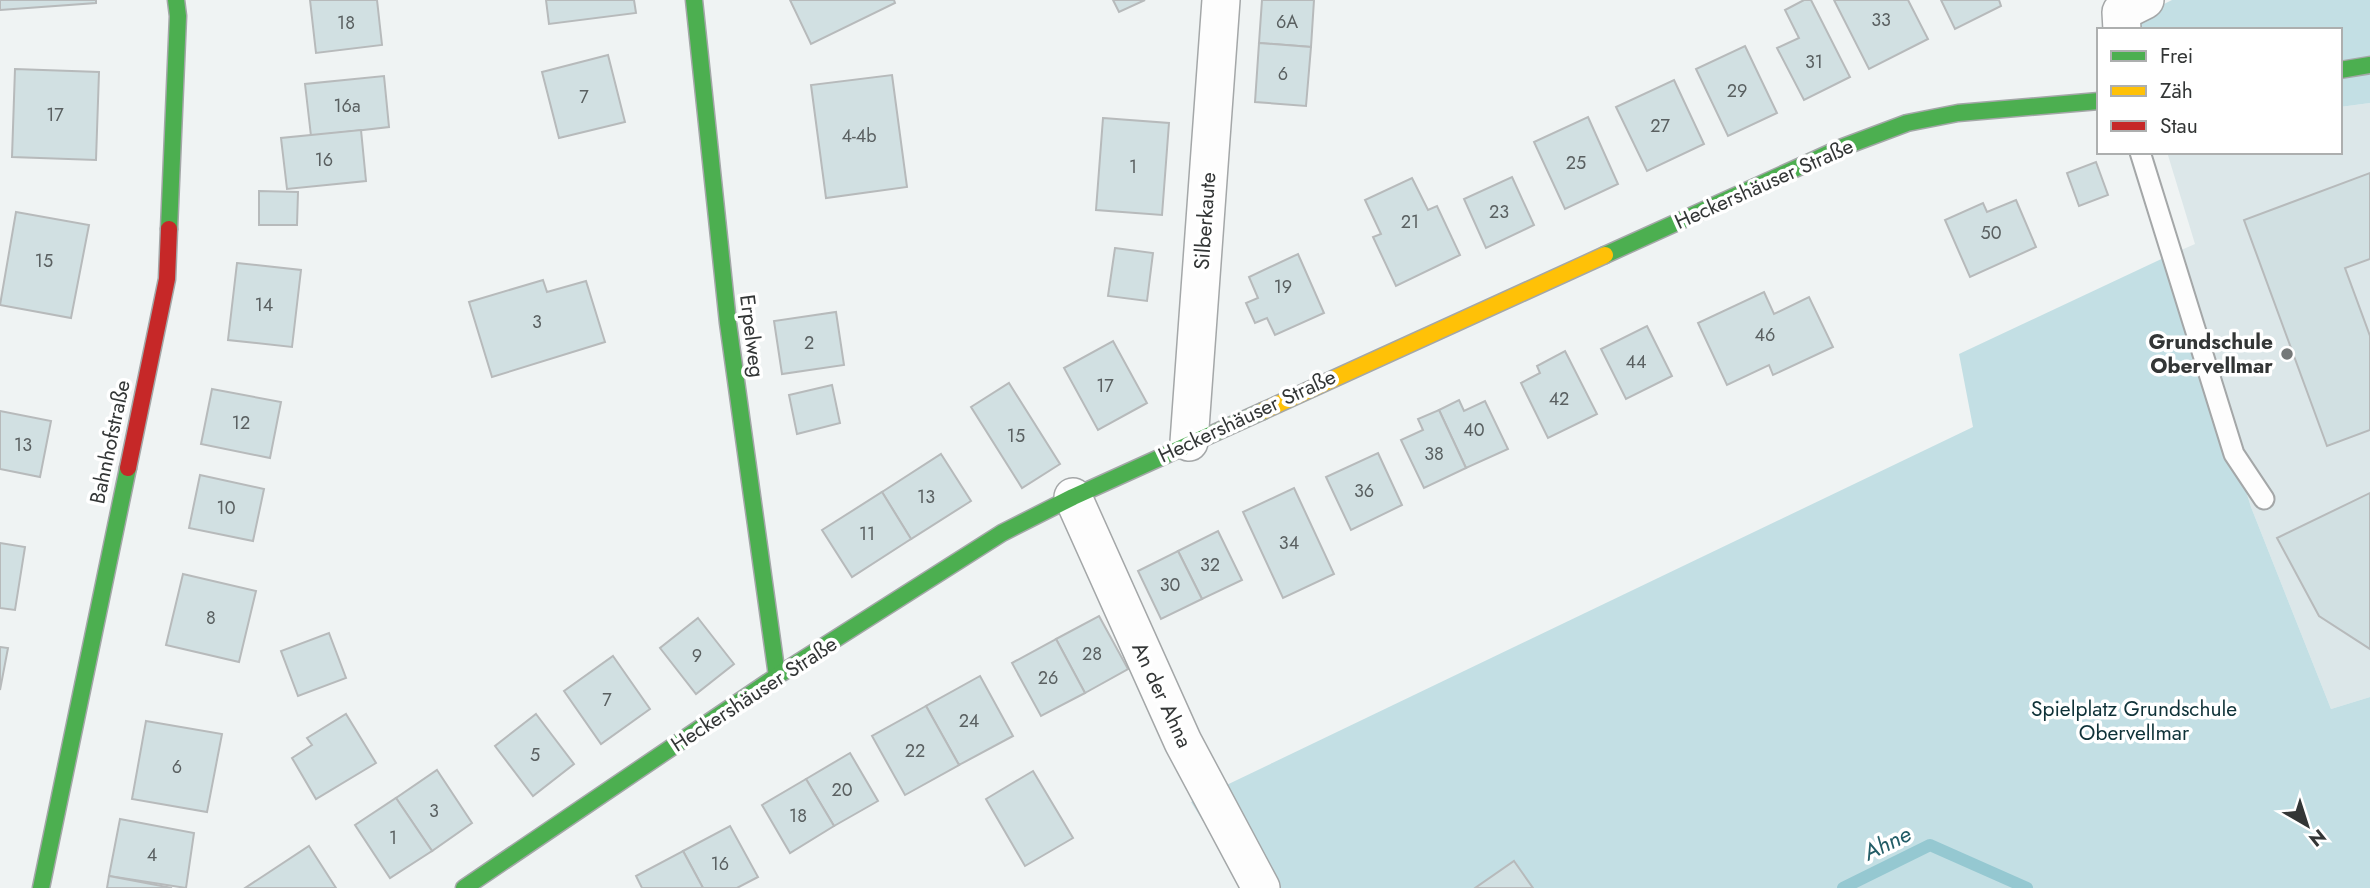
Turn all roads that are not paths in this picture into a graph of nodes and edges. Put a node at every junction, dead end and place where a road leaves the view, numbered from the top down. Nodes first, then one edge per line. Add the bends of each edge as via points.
1 (176, 0) edge
2 (694, 0) edge
3 (1221, 0) edge
4 (2146, 0) edge
5 (2122, 28) edge
6 (2370, 65) edge
7 (2342, 70) edge
8 (2097, 101) edge
9 (2141, 154) edge
10 (1189, 442) junction
11 (1073, 497) junction
12 (2264, 499) dead end
13 (777, 676) junction
14 (41, 888) edge
15 (464, 888) edge
16 (1261, 888) edge

1 - 14 street, Bahnhofstraße via 167,279
2 - 13 street, Erpelweg via 728,323
3 - 10 street, Silberkaute
4 - 5 street via 2121,12
6 - 7 street
8 - 10 street, Heckershäuser Straße via 1907,122
9 - 12 lane via 2234,454
10 - 11 street, Heckershäuser Straße
11 - 13 street, Heckershäuser Straße via 1002,533
11 - 16 street, An der Ahna via 1183,741
13 - 15 street, Heckershäuser Straße

